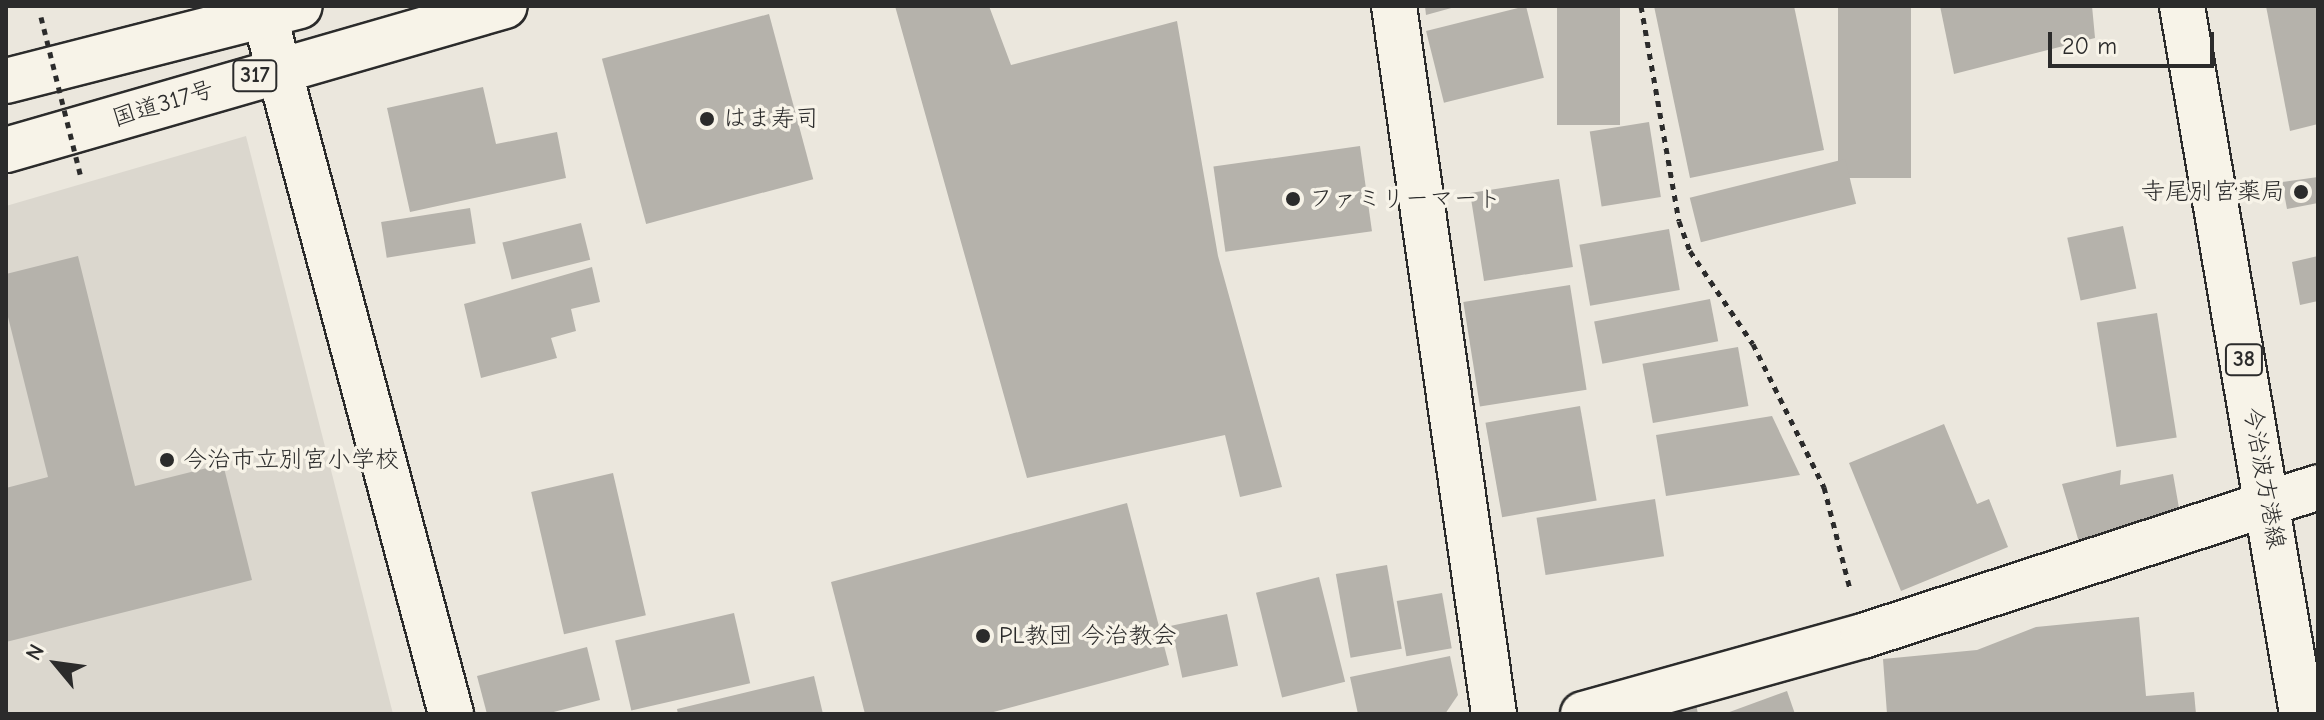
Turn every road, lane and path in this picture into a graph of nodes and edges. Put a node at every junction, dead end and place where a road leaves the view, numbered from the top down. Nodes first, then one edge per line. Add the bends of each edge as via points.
1 (505, 6) edge
2 (1394, 6) edge
3 (1641, 6) edge
4 (2182, 6) edge
5 (276, 9) edge
6 (41, 17) dead end
7 (278, 69) junction
8 (6, 81) edge
9 (6, 150) edge
10 (80, 174) dead end
11 (2318, 487) edge
12 (2268, 500) junction
13 (1863, 636) junction
14 (451, 714) edge
15 (1494, 714) edge
16 (1583, 714) edge
17 (2302, 714) edge

1 - 7 main road, 国道317号 / 317
2 - 15 main road
3 - 13 path via 1679,221 1690,251 1753,344 1824,487
4 - 12 main road, 今治波方港線 / 38
5 - 7 main road
5 - 8 main road, 317
6 - 10 path, bridge
7 - 9 main road, 国道317号 / 317
7 - 14 main road
11 - 12 main road
12 - 13 main road
12 - 17 main road, 今治波方港線 / 38
13 - 16 main road

